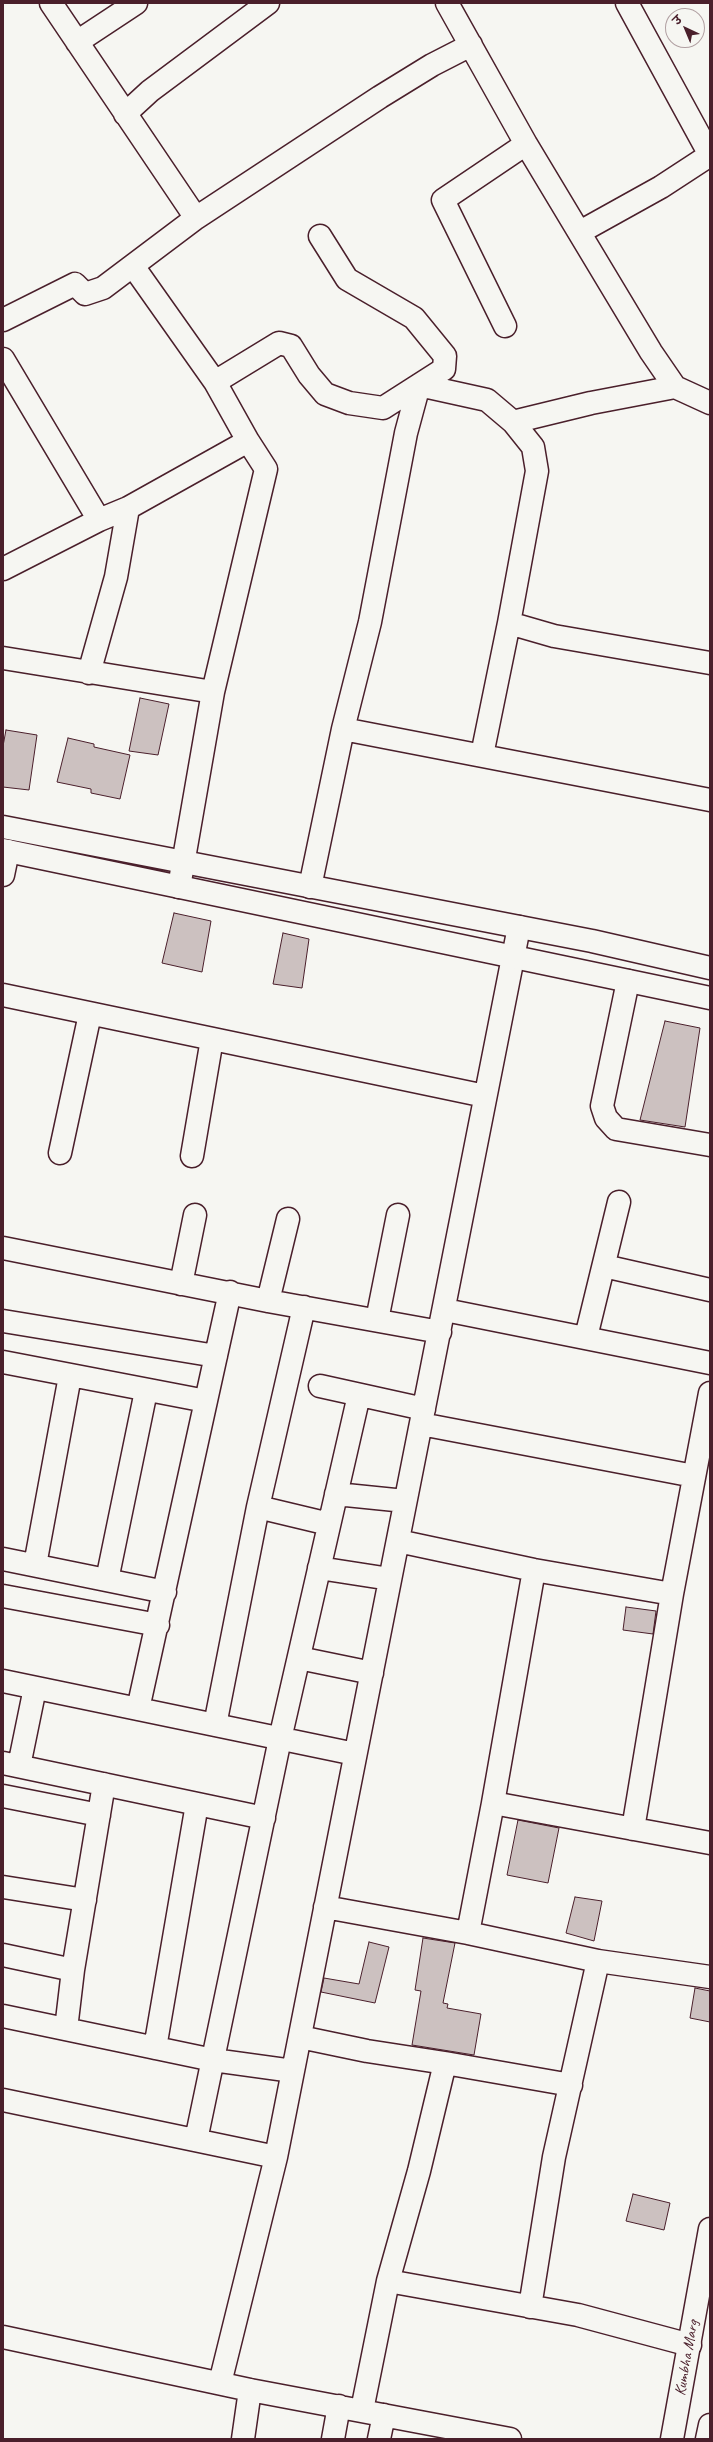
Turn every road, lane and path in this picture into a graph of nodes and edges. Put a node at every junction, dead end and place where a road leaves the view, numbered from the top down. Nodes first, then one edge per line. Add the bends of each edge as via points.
1 (51, 3) edge
2 (136, 3) edge
3 (268, 3) edge
4 (447, 3) edge
5 (627, 3) edge
6 (77, 42) junction
7 (471, 45) junction
8 (125, 114) junction
9 (526, 144) junction
10 (710, 155) edge
11 (196, 218) junction
12 (580, 232) junction
13 (320, 236) dead end
14 (134, 266) junction
15 (3, 320) edge
16 (504, 326) dead end
17 (3, 359) edge
18 (214, 382) junction
19 (419, 385) junction
20 (675, 387) junction
21 (710, 403) edge
22 (513, 422) junction
23 (248, 441) junction
24 (128, 508) junction
25 (99, 520) junction
26 (3, 570) edge
27 (509, 623) junction
28 (3, 658) edge
29 (710, 663) edge
30 (89, 673) junction
31 (213, 692) junction
32 (343, 729) junction
33 (482, 755) junction
34 (710, 800) edge
35 (3, 827) edge
36 (6, 850) edge
37 (184, 862) junction
38 (3, 875) edge
39 (179, 887) junction
40 (310, 887) junction
41 (519, 927) junction
42 (513, 957) junction
43 (710, 968) edge
44 (628, 981) junction
45 (3, 995) edge
46 (710, 998) edge
47 (90, 1014) junction
48 (212, 1039) junction
49 (485, 1096) junction
50 (710, 1145) edge
51 (60, 1153) dead end
52 (192, 1156) dead end
53 (619, 1202) dead end
54 (195, 1215) dead end
55 (398, 1216) dead end
56 (288, 1219) dead end
57 (4, 1251) edge
58 (604, 1266) junction
59 (181, 1284) junction
60 (710, 1290) edge
61 (230, 1292) junction
62 (268, 1301) junction
63 (304, 1307) junction
64 (445, 1310) junction
65 (3, 1320) edge
66 (377, 1320) junction
67 (440, 1332) junction
68 (586, 1337) junction
69 (216, 1356) junction
70 (3, 1362) edge
71 (710, 1363) edge
72 (70, 1376) junction
73 (320, 1386) dead end
74 (146, 1391) junction
75 (710, 1392) edge
76 (359, 1395) junction
77 (206, 1401) junction
78 (422, 1416) junction
79 (694, 1476) junction
80 (336, 1494) junction
81 (405, 1501) junction
82 (258, 1507) junction
83 (329, 1524) junction
84 (398, 1541) junction
85 (3, 1559) edge
86 (35, 1565) junction
87 (319, 1568) junction
88 (534, 1570) junction
89 (390, 1579) junction
90 (107, 1580) junction
91 (165, 1592) junction
92 (672, 1594) junction
93 (3, 1596) edge
94 (158, 1625) junction
95 (298, 1658) junction
96 (372, 1673) junction
97 (3, 1681) edge
98 (35, 1688) junction
99 (138, 1709) junction
100 (215, 1725) junction
101 (280, 1739) junction
102 (355, 1754) junction
103 (11, 1764) edge
104 (104, 1784) junction
105 (3, 1796) edge
106 (493, 1803) junction
107 (197, 1804) junction
108 (99, 1816) junction
109 (264, 1818) junction
110 (633, 1829) junction
111 (710, 1843) edge
112 (3, 1887) edge
113 (85, 1900) junction
114 (325, 1907) junction
115 (468, 1933) junction
116 (3, 1955) edge
117 (598, 1961) junction
118 (73, 1970) junction
119 (710, 1977) edge
120 (3, 2016) edge
121 (66, 2029) junction
122 (300, 2036) junction
123 (155, 2048) junction
124 (213, 2060) junction
125 (445, 2063) junction
126 (293, 2071) junction
127 (571, 2085) junction
128 (3, 2100) edge
129 (196, 2140) junction
130 (276, 2157) junction
131 (710, 2229) edge
132 (388, 2281) junction
133 (530, 2307) junction
134 (3, 2337) edge
135 (690, 2344) junction
136 (220, 2383) junction
137 (250, 2390) junction
138 (339, 2406) junction
139 (362, 2410) junction
140 (384, 2416) junction
141 (710, 2425) edge
142 (503, 2438) edge
143 (243, 2439) edge
144 (334, 2439) edge
145 (379, 2439) edge
146 (672, 2439) edge
147 (707, 2439) edge

1 - 6 street
2 - 6 street
3 - 8 street via 150,91
4 - 7 street
5 - 10 street
6 - 8 street
7 - 9 street
7 - 11 street via 373,101
8 - 11 street
9 - 12 street
9 - 16 street via 443,200
10 - 12 street via 661,187
11 - 14 street
12 - 20 street via 651,352
13 - 19 street via 347,279 414,318 445,356 444,369
14 - 15 street via 103,288 85,294 74,284
14 - 18 street
17 - 25 street
18 - 19 street via 278,343 291,346 309,375 325,394 350,403 383,408
18 - 23 street
19 - 22 street via 487,400
19 - 32 street via 406,433 370,622
20 - 21 street
20 - 22 street via 591,403
22 - 27 street via 533,447 537,471
23 - 24 street
23 - 31 street via 266,469
24 - 25 street
24 - 30 street via 116,577
25 - 26 street
27 - 29 street via 554,636
27 - 33 street
28 - 30 street
30 - 31 street
31 - 37 street
32 - 33 street
32 - 40 street
33 - 34 street
35 - 37 street
36 - 38 street
36 - 39 street
37 - 39 street
37 - 40 street
39 - 42 street
40 - 41 street
41 - 42 street
41 - 43 street
42 - 44 street
42 - 49 street
44 - 46 street
44 - 50 street via 602,1106 606,1118 616,1129
45 - 47 street
47 - 48 street
47 - 51 street
48 - 49 street
48 - 52 street
49 - 64 street
53 - 58 street
54 - 59 street
55 - 66 street
56 - 62 street
57 - 59 street
58 - 60 street
58 - 68 street
59 - 61 street
61 - 62 street
61 - 69 street
62 - 63 street
63 - 66 street
63 - 82 street
64 - 67 street
64 - 68 street
65 - 69 street
66 - 67 street
67 - 78 street
68 - 71 street
69 - 77 street
70 - 72 street
72 - 74 street
72 - 86 street
73 - 76 street
74 - 77 street
74 - 90 street
75 - 79 street
76 - 78 street
76 - 80 street
77 - 91 street
78 - 79 street
78 - 81 street
79 - 92 street
80 - 81 street
80 - 83 street
81 - 84 street
82 - 83 street
82 - 100 street
83 - 87 street
84 - 88 street
84 - 89 street
85 - 86 street
86 - 90 street
87 - 89 street
87 - 95 street
88 - 92 street
88 - 106 street
89 - 96 street
90 - 91 street
91 - 94 street
92 - 110 street
93 - 94 street
94 - 99 street
95 - 96 street
95 - 101 street
96 - 102 street
97 - 98 street
98 - 99 street
98 - 103 street
99 - 100 street
100 - 101 street
101 - 102 street
101 - 109 street
102 - 114 street
103 - 104 street
104 - 107 street
104 - 108 street
105 - 108 street
106 - 110 street
106 - 115 street
107 - 109 street
107 - 123 street
108 - 113 street
109 - 124 street
110 - 111 street
112 - 113 street
113 - 118 street
114 - 115 street
114 - 122 street
115 - 117 street
116 - 118 street
117 - 119 street
117 - 127 street
118 - 121 street
120 - 121 street
121 - 123 street
122 - 125 street via 367,2051
122 - 126 street
123 - 124 street
124 - 126 street
124 - 129 street
125 - 127 street
125 - 132 street via 419,2171
126 - 130 street
127 - 133 street via 554,2156
128 - 129 street
129 - 130 street
130 - 136 street
131 - 135 street, Kumbha Marg
132 - 133 street
132 - 139 street
133 - 135 street via 578,2316
134 - 136 street
135 - 146 street, Kumbha Marg
136 - 137 street
137 - 138 street
137 - 143 street
138 - 139 street
138 - 144 street
139 - 140 street
140 - 142 street
140 - 145 street
141 - 147 street

